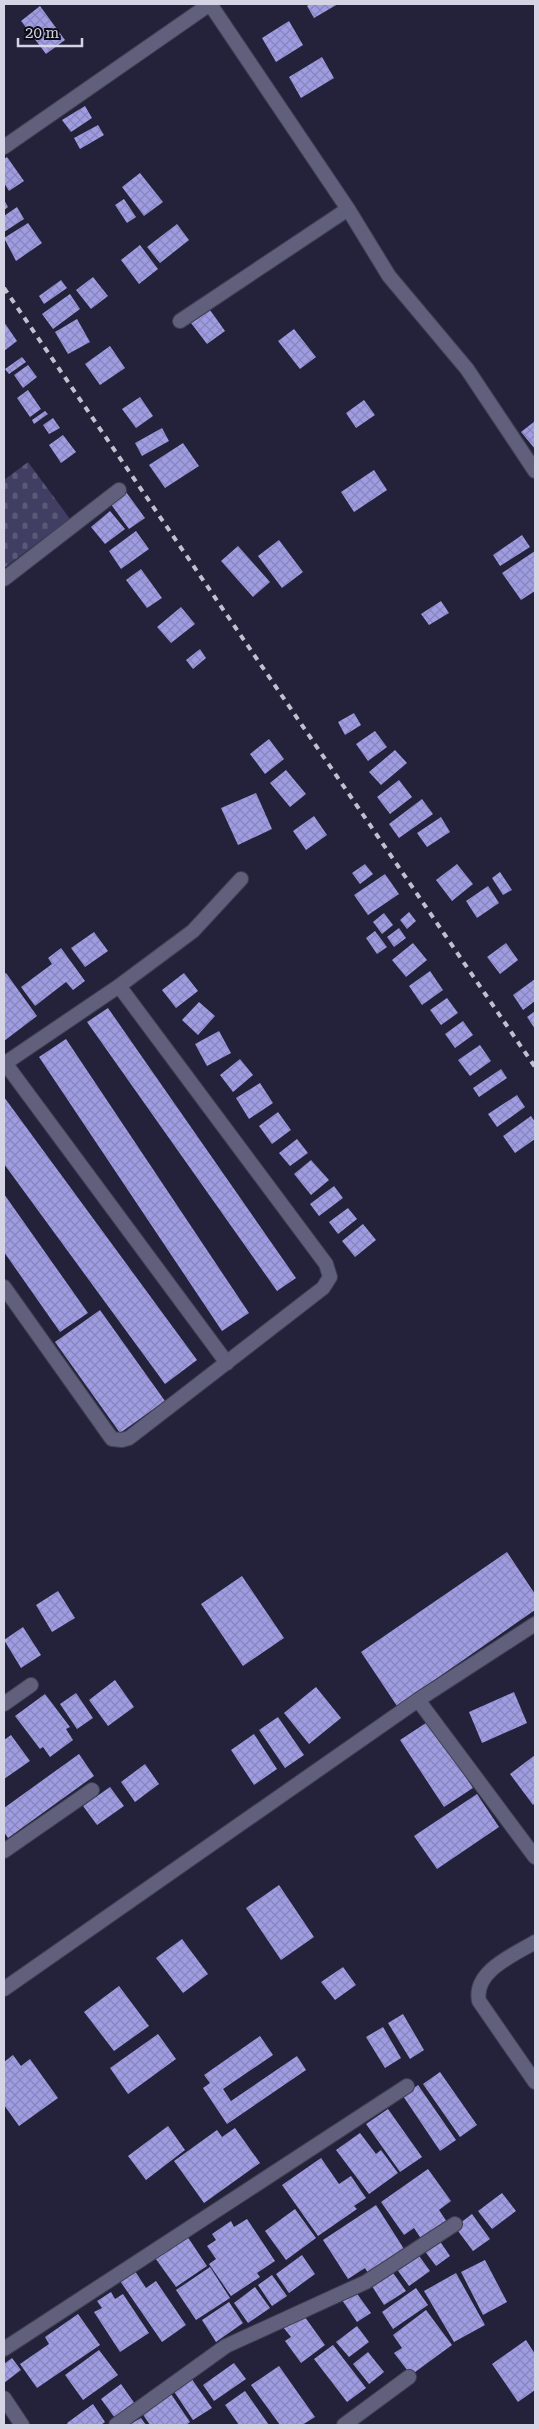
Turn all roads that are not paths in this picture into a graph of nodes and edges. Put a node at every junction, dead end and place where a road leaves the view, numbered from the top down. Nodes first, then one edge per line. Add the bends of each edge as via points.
1 (4, 147) edge
2 (348, 209) junction
3 (180, 321) dead end
4 (535, 471) edge
5 (119, 490) dead end
6 (4, 579) edge
7 (240, 879) dead end
8 (119, 986) junction
9 (4, 1064) edge
10 (4, 1287) edge
11 (226, 1363) junction
12 (535, 1624) edge
13 (32, 1685) dead end
14 (418, 1700) junction
15 (4, 1704) edge
16 (92, 1790) dead end
17 (4, 1851) edge
18 (535, 1857) edge
19 (535, 1942) edge
20 (4, 1989) edge
21 (535, 2082) edge
22 (407, 2086) dead end
23 (455, 2224) dead end
24 (4, 2349) edge
25 (409, 2377) dead end
26 (4, 2398) edge
27 (22, 2425) edge
28 (116, 2425) edge
29 (344, 2425) edge

1 - 2 street via 210,4
2 - 3 street
2 - 4 street via 389,276 467,369
5 - 6 street
7 - 8 street via 193,931
8 - 9 street
8 - 11 street via 326,1264 330,1277 323,1288
9 - 11 street
10 - 11 street via 112,1439 129,1438
12 - 14 street
13 - 15 street
14 - 18 street
14 - 20 street
16 - 17 street
19 - 21 street via 489,1972 478,1986 479,2000
22 - 24 street
23 - 28 street via 366,2282 226,2346
25 - 29 street
26 - 27 street

